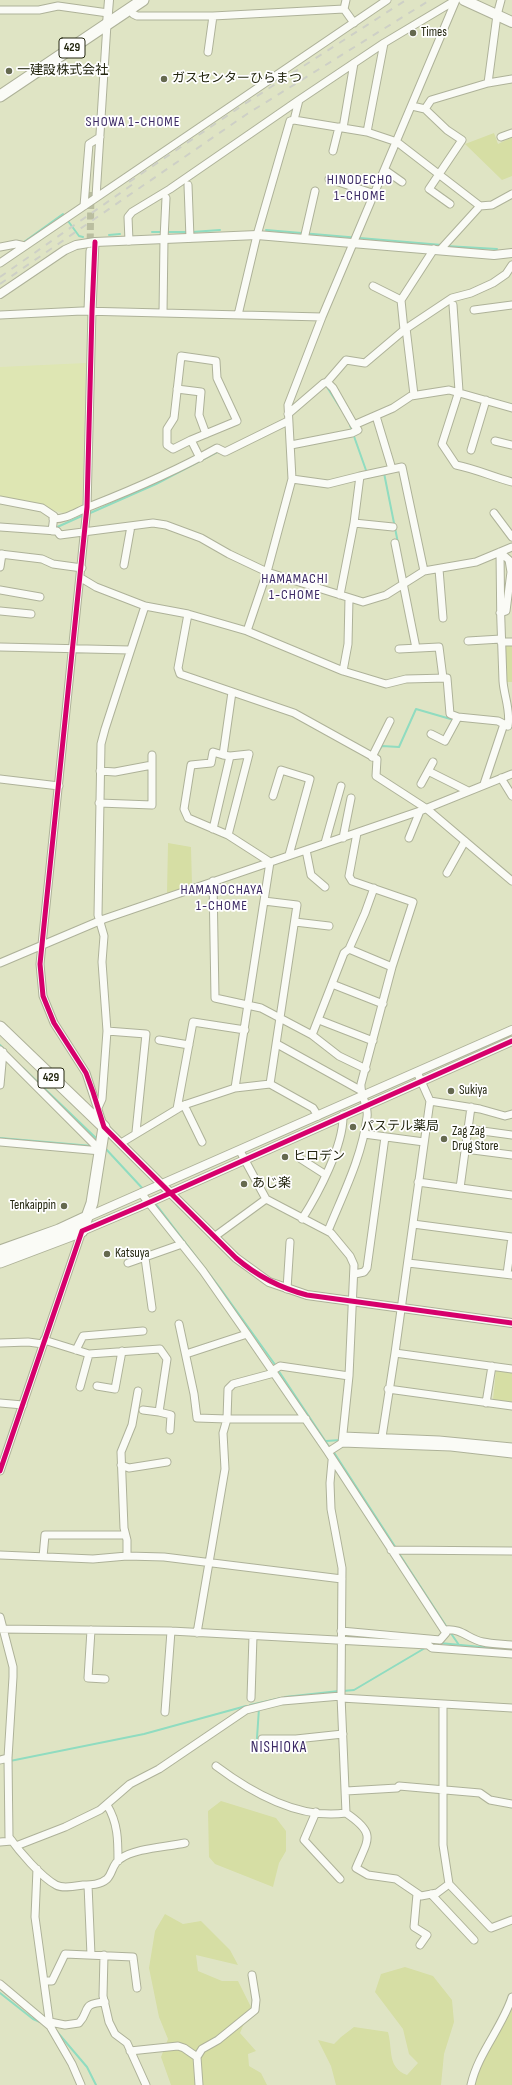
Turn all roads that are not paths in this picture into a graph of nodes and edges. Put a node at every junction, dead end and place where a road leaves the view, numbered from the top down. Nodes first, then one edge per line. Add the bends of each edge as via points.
1 (109, 0) edge
2 (144, 0) edge
3 (346, 0) edge
4 (387, 0) edge
5 (456, 0) edge
6 (464, 0) edge
7 (501, 0) edge
8 (74, 3) edge
9 (130, 9) junction
10 (344, 9) junction
11 (0, 10) edge
12 (108, 13) junction
13 (497, 15) junction
14 (213, 16) junction
15 (512, 22) edge
16 (354, 23) junction
17 (107, 24) junction
18 (384, 43) junction
19 (208, 52) dead end
20 (354, 63) junction
21 (512, 80) edge
22 (488, 83) junction
23 (0, 96) edge
24 (299, 100) junction
25 (412, 106) junction
26 (425, 109) junction
27 (294, 120) junction
28 (341, 127) junction
29 (367, 132) junction
30 (512, 133) edge
31 (100, 137) junction
32 (501, 137) dead end
33 (397, 142) junction
34 (333, 151) dead end
35 (385, 170) junction
36 (439, 172) junction
37 (329, 179) dead end
38 (402, 182) dead end
39 (188, 185) dead end
40 (315, 191) dead end
41 (94, 194) junction
42 (375, 194) junction
43 (512, 194) edge
44 (166, 198) dead end
45 (450, 204) dead end
46 (84, 206) junction
47 (480, 206) junction
48 (190, 234) junction
49 (164, 235) junction
50 (257, 235) junction
51 (305, 235) junction
52 (355, 239) junction
53 (129, 241) junction
54 (95, 242) junction
55 (25, 246) junction
56 (0, 247) edge
57 (440, 247) junction
58 (90, 251) tunnel mouth
59 (512, 253) edge
60 (0, 263) edge
61 (512, 268) edge
62 (373, 286) dead end
63 (0, 294) edge
64 (401, 300) junction
65 (452, 305) dead end
66 (512, 305) edge
67 (474, 310) dead end
68 (90, 311) junction
69 (164, 313) junction
70 (0, 315) edge
71 (238, 315) junction
72 (322, 317) junction
73 (405, 329) junction
74 (327, 382) junction
75 (178, 389) junction
76 (459, 391) junction
77 (414, 395) junction
78 (486, 400) junction
79 (512, 408) edge
80 (376, 416) junction
81 (288, 417) junction
82 (354, 430) junction
83 (206, 434) junction
84 (191, 440) junction
85 (495, 441) dead end
86 (291, 445) junction
87 (512, 445) edge
88 (471, 450) dead end
89 (200, 458) junction
90 (392, 469) junction
91 (365, 475) junction
92 (292, 479) junction
93 (512, 482) edge
94 (0, 500) edge
95 (87, 512) junction
96 (494, 512) dead end
97 (354, 523) junction
98 (53, 526) junction
99 (131, 526) junction
100 (0, 527) edge
101 (393, 528) dead end
102 (85, 532) junction
103 (512, 537) edge
104 (395, 543) dead end
105 (512, 547) edge
106 (500, 552) junction
107 (1, 554) edge
108 (124, 565) dead end
109 (0, 567) edge
110 (82, 568) junction
111 (439, 569) junction
112 (424, 571) junction
113 (267, 572) junction
114 (81, 578) junction
115 (404, 582) junction
116 (0, 590) edge
117 (340, 595) junction
118 (40, 597) dead end
119 (349, 598) junction
120 (145, 606) junction
121 (0, 611) edge
122 (500, 613) junction
123 (31, 614) dead end
124 (188, 614) junction
125 (443, 618) dead end
126 (247, 631) junction
127 (501, 640) junction
128 (468, 641) dead end
129 (512, 642) edge
130 (444, 643) dead end
131 (0, 647) edge
132 (73, 648) junction
133 (416, 648) junction
134 (399, 649) dead end
135 (130, 650) junction
136 (343, 672) junction
137 (445, 678) junction
138 (232, 692) junction
139 (457, 719) junction
140 (390, 721) dead end
141 (508, 726) edge
142 (431, 734) dead end
143 (152, 755) dead end
144 (226, 756) junction
145 (372, 757) junction
146 (433, 762) dead end
147 (152, 765) junction
148 (100, 771) junction
149 (428, 771) junction
150 (512, 774) edge
151 (502, 778) junction
152 (0, 779) edge
153 (421, 784) dead end
154 (484, 784) junction
155 (59, 786) junction
156 (341, 786) dead end
157 (468, 791) junction
158 (273, 796) dead end
159 (512, 796) edge
160 (351, 798) dead end
161 (99, 803) junction
162 (423, 810) junction
163 (213, 829) junction
164 (357, 833) junction
165 (228, 836) junction
166 (343, 838) junction
167 (409, 838) dead end
168 (465, 841) junction
169 (325, 843) junction
170 (306, 850) junction
171 (289, 856) junction
172 (270, 862) junction
173 (446, 874) dead end
174 (213, 881) junction
175 (512, 881) edge
176 (325, 887) dead end
177 (374, 888) junction
178 (264, 900) junction
179 (100, 921) junction
180 (295, 922) junction
181 (329, 926) dead end
182 (42, 945) junction
183 (349, 949) junction
184 (0, 963) edge
185 (392, 967) junction
186 (332, 984) junction
187 (383, 1004) junction
188 (249, 1006) junction
189 (282, 1018) junction
190 (319, 1020) junction
191 (0, 1027) edge
192 (245, 1030) junction
193 (512, 1030) edge
194 (107, 1031) junction
195 (312, 1035) junction
196 (159, 1040) dead end
197 (373, 1041) junction
198 (512, 1041) edge
199 (277, 1044) junction
200 (189, 1045) junction
201 (1, 1051) edge
202 (366, 1069) junction
203 (417, 1072) junction
204 (421, 1081) junction
205 (270, 1084) junction
206 (0, 1085) edge
207 (235, 1088) junction
208 (361, 1094) junction
209 (430, 1101) junction
210 (184, 1105) junction
211 (365, 1106) junction
212 (471, 1107) junction
213 (177, 1109) junction
214 (94, 1111) junction
215 (512, 1114) edge
216 (343, 1115) junction
217 (318, 1116) junction
218 (104, 1127) junction
219 (468, 1129) junction
220 (136, 1132) junction
221 (364, 1134) junction
222 (512, 1135) edge
223 (385, 1137) junction
224 (0, 1142) edge
225 (202, 1142) dead end
226 (424, 1142) junction
227 (120, 1143) junction
228 (102, 1147) junction
229 (465, 1149) junction
230 (240, 1151) junction
231 (512, 1155) edge
232 (244, 1159) junction
233 (301, 1159) dead end
234 (326, 1175) junction
235 (418, 1182) junction
236 (162, 1184) junction
237 (460, 1188) junction
238 (144, 1192) junction
239 (171, 1192) junction
240 (512, 1195) edge
241 (266, 1199) junction
242 (152, 1202) junction
243 (87, 1217) junction
244 (302, 1219) junction
245 (413, 1224) junction
246 (82, 1231) junction
247 (328, 1231) junction
248 (214, 1236) junction
249 (512, 1237) edge
250 (290, 1242) dead end
251 (182, 1244) junction
252 (0, 1250) edge
253 (144, 1258) junction
254 (0, 1262) edge
255 (128, 1263) dead end
256 (408, 1263) junction
257 (355, 1274) junction
258 (509, 1275) edge
259 (287, 1290) junction
260 (352, 1302) junction
261 (152, 1308) dead end
262 (401, 1308) junction
263 (512, 1323) edge
264 (179, 1324) dead end
265 (143, 1331) dead end
266 (247, 1334) junction
267 (44, 1342) junction
268 (0, 1343) edge
269 (76, 1350) junction
270 (122, 1351) junction
271 (395, 1352) junction
272 (89, 1354) junction
273 (186, 1354) junction
274 (492, 1366) junction
275 (512, 1368) edge
276 (275, 1370) junction
277 (349, 1376) junction
278 (97, 1386) dead end
279 (80, 1387) dead end
280 (388, 1389) junction
281 (138, 1392) dead end
282 (0, 1403) edge
283 (486, 1403) junction
284 (23, 1405) junction
285 (512, 1406) edge
286 (143, 1410) dead end
287 (159, 1412) junction
288 (227, 1419) junction
289 (306, 1419) junction
290 (170, 1430) dead end
291 (382, 1438) junction
292 (343, 1440) junction
293 (512, 1447) edge
294 (331, 1451) junction
295 (512, 1454) edge
296 (332, 1461) junction
297 (167, 1462) dead end
298 (121, 1465) junction
299 (0, 1471) edge
300 (126, 1535) junction
301 (395, 1550) junction
302 (512, 1551) edge
303 (0, 1555) edge
304 (127, 1556) junction
305 (43, 1557) junction
306 (209, 1562) junction
307 (342, 1579) junction
308 (0, 1617) edge
309 (2, 1629) edge
310 (91, 1630) junction
311 (448, 1630) junction
312 (171, 1631) junction
313 (197, 1633) junction
314 (253, 1636) junction
315 (341, 1637) junction
316 (440, 1644) junction
317 (512, 1645) edge
318 (512, 1654) edge
319 (105, 1679) dead end
320 (341, 1694) junction
321 (251, 1698) dead end
322 (444, 1704) junction
323 (512, 1708) edge
324 (165, 1712) dead end
325 (343, 1734) junction
326 (262, 1739) dead end
327 (8, 1758) junction
328 (0, 1760) edge
329 (216, 1766) dead end
330 (443, 1789) junction
331 (346, 1790) junction
332 (512, 1804) edge
333 (107, 1805) junction
334 (316, 1812) junction
335 (346, 1813) junction
336 (0, 1842) edge
337 (185, 1843) dead end
338 (14, 1844) junction
339 (118, 1861) junction
340 (38, 1869) junction
341 (340, 1879) dead end
342 (449, 1884) junction
343 (88, 1885) junction
344 (417, 1894) junction
345 (431, 1894) junction
346 (512, 1920) edge
347 (474, 1940) dead end
348 (420, 1945) dead end
349 (91, 1955) junction
350 (104, 1955) junction
351 (252, 1975) dead end
352 (44, 1981) junction
353 (0, 1984) edge
354 (137, 1988) dead end
355 (512, 1997) edge
356 (105, 2002) junction
357 (50, 2024) junction
358 (130, 2051) junction
359 (197, 2057) junction
360 (81, 2085) edge
361 (146, 2085) edge
362 (199, 2085) edge
363 (471, 2085) edge

1 - 12 street
2 - 9 highway, 429
3 - 10 street
4 - 16 street
5 - 18 street
5 - 25 street
6 - 13 main road
7 - 13 street
8 - 11 street via 39,10
8 - 12 street
9 - 14 street via 137,16
9 - 17 highway, 429
10 - 14 street
10 - 16 street
12 - 17 street
13 - 15 main road
13 - 22 street
14 - 19 street
16 - 41 street
17 - 23 highway, 429
17 - 31 street
18 - 20 street
18 - 29 street
20 - 24 street
20 - 28 street
21 - 22 street
22 - 26 street via 431,100
24 - 27 street
24 - 53 street via 170,190 129,214
25 - 26 street
25 - 33 street
26 - 36 street via 462,140
27 - 28 street
27 - 50 street via 290,121
28 - 29 street
28 - 34 street
29 - 33 street
30 - 32 street
31 - 41 street
31 - 46 street via 89,144
33 - 35 street
33 - 36 street
35 - 38 street
35 - 42 street
36 - 45 street via 429,189
36 - 47 street
37 - 42 street
39 - 48 street
40 - 51 street
41 - 46 street
42 - 52 street
43 - 47 street via 492,205
44 - 49 street
46 - 55 street
47 - 57 street
48 - 49 street
48 - 50 street
49 - 53 street
49 - 69 street
50 - 51 street
50 - 71 street
51 - 52 street
52 - 57 street
52 - 72 street
53 - 54 street
54 - 63 street via 65,250
54 - 68 street
55 - 56 street via 16,244
55 - 60 street
57 - 59 street via 494,255
57 - 64 street
58 - 68 street
61 - 73 street via 493,283 452,298
62 - 64 street
64 - 73 street
65 - 76 street
66 - 67 street
68 - 69 street
68 - 70 street
68 - 95 street
69 - 71 street
71 - 72 street
72 - 81 street via 288,405
73 - 74 street via 365,362 346,360
73 - 77 street
74 - 81 street
74 - 82 street
75 - 83 street via 200,392 198,415
75 - 83 street via 181,356 216,361 218,378 237,421
75 - 84 street via 174,418 167,429 167,445 173,449
76 - 77 street
76 - 78 street
76 - 93 street via 442,444 456,465
77 - 80 street
78 - 79 street
78 - 88 street
80 - 82 street
80 - 90 street
81 - 86 street
81 - 89 street via 225,452 217,448
82 - 86 street
83 - 84 street
84 - 89 street
85 - 87 street
86 - 92 street
89 - 95 street
90 - 91 street
90 - 112 street via 402,468
91 - 92 street via 328,484
91 - 97 street
92 - 113 street
94 - 98 street via 42,508 54,516
95 - 98 street via 64,519
95 - 102 street
96 - 103 street
97 - 101 street
97 - 117 street
98 - 100 street
98 - 102 street via 60,535
99 - 102 street
99 - 108 street
99 - 113 street via 153,523 180,529
102 - 110 street
104 - 115 street
105 - 106 street
106 - 111 street via 476,562
106 - 122 street
106 - 122 street via 509,560 511,572 506,611
107 - 109 street
107 - 110 street via 42,559 53,564
110 - 114 street
111 - 112 street
111 - 125 street
112 - 115 street
113 - 117 street
113 - 126 street
114 - 120 street via 96,587
114 - 132 street
115 - 119 street via 386,595 371,601 363,602
115 - 133 street
116 - 118 street
117 - 119 street
119 - 136 street via 348,644
120 - 124 street
120 - 135 street
121 - 123 street
122 - 127 street
124 - 126 street
124 - 138 street via 178,668 180,674
126 - 136 street
127 - 128 street
127 - 129 street
127 - 141 street
130 - 137 street
131 - 132 street
132 - 135 street
132 - 155 street
133 - 134 street
133 - 137 street via 439,647
135 - 148 street via 104,729
136 - 137 street via 386,684 406,679
137 - 139 street via 450,714
138 - 144 street
138 - 145 street via 294,713
139 - 141 street via 498,720
139 - 142 street via 445,741
140 - 145 street
141 - 154 street
143 - 147 street
144 - 163 street
144 - 163 street via 213,752 212,763 191,764 184,809 188,818
144 - 165 street via 250,754
145 - 162 street via 377,759 376,776
146 - 149 street
147 - 148 street via 115,772
147 - 161 street via 152,805
148 - 161 street
149 - 153 street
149 - 157 street
150 - 151 street
151 - 154 street
151 - 159 street
152 - 155 street
154 - 157 street
155 - 182 street
156 - 169 street
157 - 162 street
158 - 171 street via 281,770 310,779
160 - 166 street
161 - 179 street
162 - 164 street
162 - 167 street
162 - 168 street
163 - 165 street
164 - 166 street
164 - 177 street via 349,876 352,881
165 - 172 street
166 - 169 street
168 - 173 street
168 - 175 street
169 - 170 street
170 - 171 street
170 - 176 street via 311,874
171 - 172 street
172 - 174 street
172 - 178 street
174 - 179 street
174 - 188 street via 215,998
177 - 183 street
177 - 185 street via 413,902
178 - 180 street via 297,905
178 - 188 street
179 - 182 street
179 - 194 street via 104,936 102,962
180 - 181 street
180 - 189 street
182 - 184 street
182 - 214 street via 40,964 43,996 54,1023 86,1073
183 - 185 street
183 - 186 street via 344,953
185 - 187 street
186 - 187 street
186 - 190 street
187 - 197 street
188 - 189 street via 261,1008
188 - 192 street
189 - 195 street
189 - 199 street
190 - 195 street
190 - 197 street
191 - 214 highway, 429
192 - 200 street via 193,1022
192 - 207 street
193 - 203 street
194 - 214 street via 102,1099
194 - 220 street via 146,1034
195 - 202 street via 339,1056
196 - 200 street
197 - 202 street
198 - 204 street
199 - 205 street
199 - 208 street
200 - 213 street
201 - 206 street
201 - 228 street
202 - 208 street
203 - 204 street
203 - 208 street
204 - 209 street
204 - 211 street
205 - 207 street
205 - 217 street via 313,1108
207 - 210 street
208 - 211 street
208 - 217 street
209 - 212 street
209 - 226 street
210 - 213 street
210 - 225 street
211 - 216 street
211 - 221 street via 368,1115
212 - 215 street via 505,1116
212 - 219 street
213 - 220 street
214 - 218 highway, 429
216 - 232 street
216 - 234 street via 343,1127
217 - 230 street
218 - 227 street
218 - 228 highway
219 - 222 street
219 - 229 street
220 - 227 street
221 - 223 street
221 - 247 street via 361,1150
223 - 226 street
223 - 257 street via 367,1268 364,1272
224 - 228 street
226 - 235 street
227 - 236 street
228 - 243 highway
229 - 231 street
229 - 237 street
230 - 232 street
230 - 236 street
232 - 239 street
232 - 241 street
233 - 234 street
234 - 244 street via 322,1188
235 - 237 street
235 - 245 street
236 - 238 street
236 - 239 street
237 - 240 street
238 - 242 street
238 - 243 street
239 - 242 street
239 - 248 street
241 - 244 street
241 - 248 street
242 - 246 street
242 - 251 street
243 - 246 highway
243 - 252 highway via 59,1230
244 - 247 street
245 - 249 street
245 - 256 street
246 - 254 highway
246 - 267 street
247 - 257 street via 350,1256
248 - 259 street via 252,1271
249 - 258 street
250 - 259 street
251 - 253 street
251 - 266 street
253 - 255 street
253 - 261 street
256 - 258 street
256 - 262 street
257 - 260 street
259 - 260 street
260 - 262 street
260 - 277 street
262 - 263 street
262 - 271 street
264 - 273 street
265 - 269 street via 83,1336
266 - 273 street
266 - 276 street
267 - 268 street
267 - 269 street
267 - 284 street
269 - 272 street
270 - 272 street
270 - 278 street via 115,1389
270 - 287 street via 160,1349 167,1359
271 - 274 street
271 - 280 street
272 - 279 street
273 - 288 street via 197,1418
274 - 275 street
274 - 283 street
276 - 277 street
276 - 288 street via 233,1384 228,1389
276 - 289 street
277 - 292 street
280 - 283 street
280 - 291 street
281 - 298 street via 132,1425 121,1452
282 - 284 street
283 - 285 street
284 - 299 street
286 - 287 street
287 - 290 street via 171,1415
288 - 289 street
288 - 306 street via 223,1434 225,1469
289 - 294 street
291 - 292 street
291 - 293 street
292 - 294 street
292 - 295 street
294 - 296 street
296 - 301 street
296 - 307 street via 331,1510
297 - 298 street via 129,1468
298 - 300 street
300 - 304 street
300 - 305 street via 45,1534
301 - 302 street
301 - 311 street
303 - 305 street
304 - 305 street via 93,1559
304 - 306 street
306 - 307 street
306 - 313 street
307 - 315 street
308 - 309 street
309 - 310 street
309 - 327 street via 13,1672
310 - 312 street
310 - 319 street via 88,1678
311 - 316 street
311 - 317 street via 458,1630 484,1643
312 - 313 street
312 - 324 street
313 - 314 street
314 - 315 street
314 - 321 street
315 - 316 street
315 - 316 street via 429,1646
315 - 320 street
316 - 318 street
320 - 322 street
320 - 325 street
320 - 333 street via 282,1701 246,1710 159,1769 130,1784
322 - 323 street
322 - 330 street
325 - 326 street via 296,1739
325 - 331 street
327 - 328 street
327 - 338 street via 9,1836
329 - 334 street via 264,1798
330 - 331 street via 399,1786
330 - 332 street via 480,1793 490,1800
330 - 342 street via 443,1845
331 - 335 street
333 - 338 street via 65,1827
333 - 339 street via 119,1837
334 - 335 street
334 - 341 street via 304,1840
335 - 344 street via 366,1830 367,1845 356,1868 368,1875 396,1879
336 - 338 street
337 - 339 street via 130,1854
338 - 340 street
339 - 343 street via 112,1866 106,1879 96,1885
340 - 343 street via 57,1886
340 - 352 street via 34,1918
342 - 345 street via 437,1893
342 - 346 street via 491,1928
343 - 349 street
344 - 345 street
344 - 348 street via 414,1927 427,1935
345 - 347 street
349 - 350 street
349 - 352 street via 65,1954 52,1982
350 - 354 street via 133,1957
350 - 356 street
351 - 359 street via 255,2010 218,2040 202,2049
352 - 357 street
353 - 357 street
355 - 363 street via 501,2024 474,2071
356 - 357 street via 94,2002 88,2006 79,2024
356 - 358 street via 111,2029 123,2038
357 - 360 street
358 - 359 street via 178,2046
358 - 361 street
359 - 362 street

